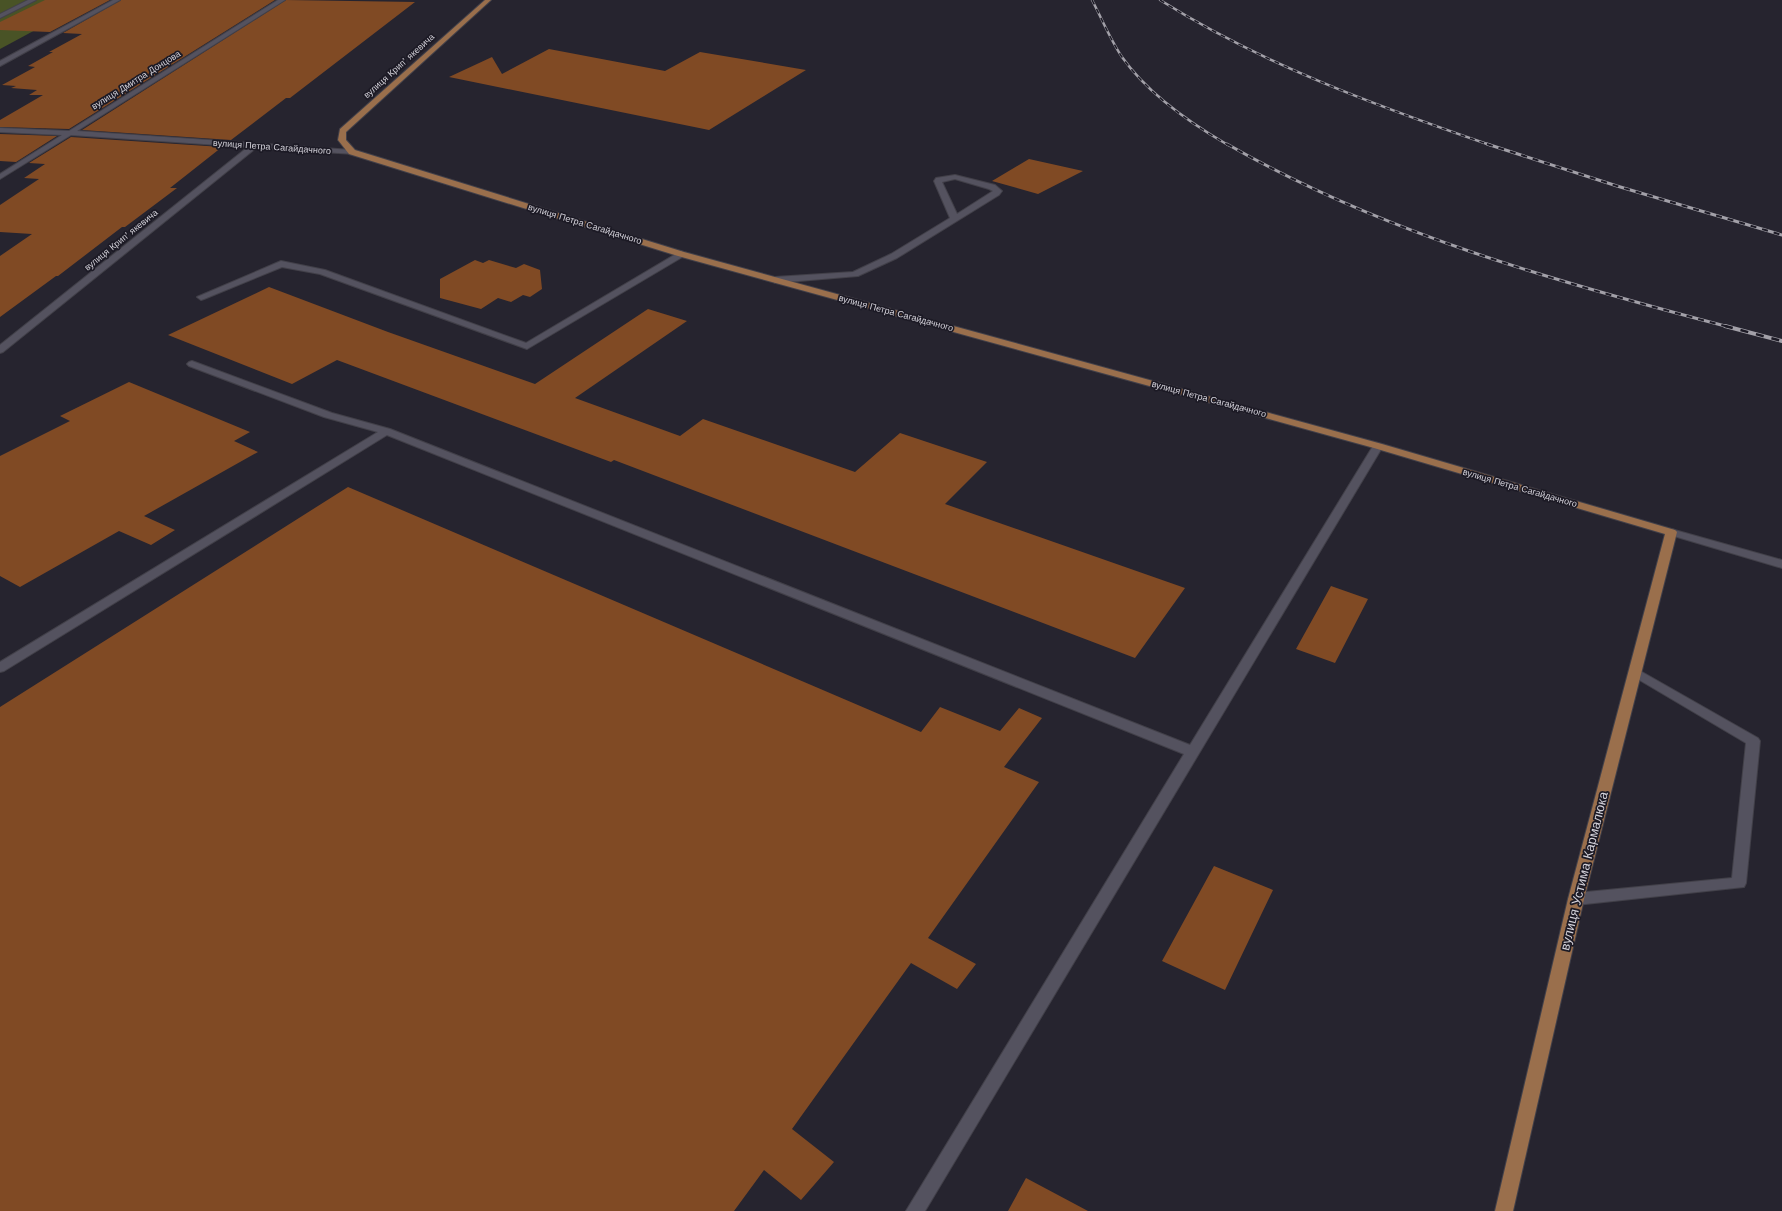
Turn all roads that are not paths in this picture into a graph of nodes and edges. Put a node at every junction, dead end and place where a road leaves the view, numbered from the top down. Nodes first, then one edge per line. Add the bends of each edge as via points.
1 (33, 0) edge
2 (117, 0) edge
3 (282, 0) edge
4 (488, 0) edge
5 (0, 16) edge
6 (0, 64) edge
7 (0, 130) edge
8 (68, 133) junction
9 (254, 146) junction
10 (352, 152) junction
11 (0, 176) edge
12 (955, 219) junction
13 (681, 254) junction
14 (776, 280) junction
15 (201, 298) dead end
16 (0, 350) edge
17 (192, 364) dead end
18 (386, 431) junction
19 (1378, 446) junction
20 (1671, 532) junction
21 (1782, 564) edge
22 (0, 668) edge
23 (1635, 672) junction
24 (1193, 752) junction
25 (1576, 899) junction
26 (915, 1211) edge
27 (1504, 1211) edge

1 - 5 street
2 - 6 street
3 - 8 street, вулиця Дмитра Донцова
4 - 10 main road, вулиця Крипʼякевича via 343,131 342,140
7 - 8 street, вулиця Петра Сагайдачного
8 - 9 street, вулиця Петра Сагайдачного
8 - 11 street, вулиця Дмитра Донцова
9 - 10 street, вулиця Петра Сагайдачного
9 - 16 street, вулиця Крипʼякевича
10 - 13 main road, вулиця Петра Сагайдачного
12 - 12 street via 996,193 998,191 956,177 938,181
12 - 14 street via 894,256 855,274
13 - 14 main road, вулиця Петра Сагайдачного
13 - 15 street via 527,346 322,272 281,264
14 - 19 main road, вулиця Петра Сагайдачного
17 - 18 street via 328,415
18 - 22 street
18 - 24 street
19 - 20 main road, вулиця Петра Сагайдачного
19 - 24 street
20 - 21 street, вулиця Петра Сагайдачного
20 - 23 main road, вулиця Устима Кармалюка
23 - 25 main road, вулиця Устима Кармалюка
23 - 25 street via 1753,740 1739,884
24 - 26 street
25 - 27 main road, вулиця Устима Кармалюка

